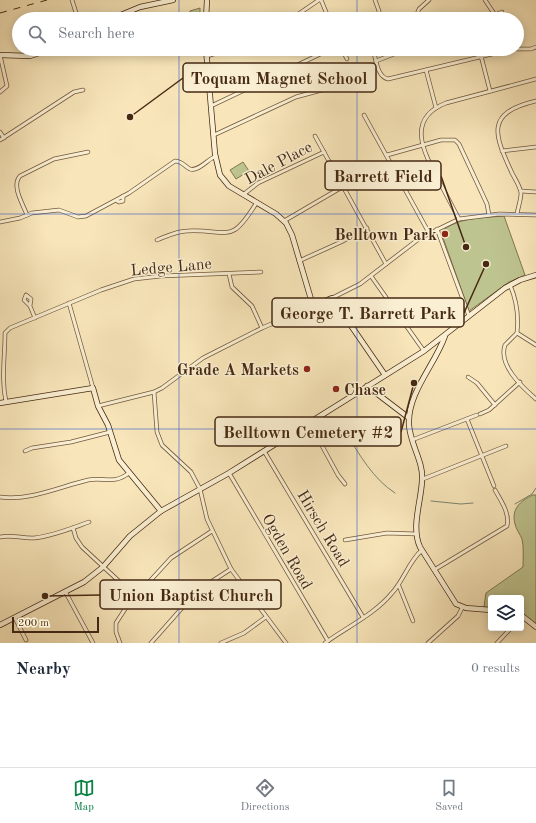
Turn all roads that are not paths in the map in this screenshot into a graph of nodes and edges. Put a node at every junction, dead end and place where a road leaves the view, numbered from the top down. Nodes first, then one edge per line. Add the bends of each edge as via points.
1 (72, 0) edge
2 (173, 0) edge
3 (207, 0) edge
4 (320, 0) edge
5 (375, 0) edge
6 (429, 0) edge
7 (485, 0) edge
8 (76, 12) edge
9 (128, 12) edge
10 (206, 12) edge
11 (302, 12) edge
12 (326, 12) edge
13 (379, 12) edge
14 (418, 12) edge
15 (493, 12) edge
16 (536, 47) edge
17 (524, 50) edge
18 (0, 55) edge
19 (12, 55) edge
20 (207, 56) edge
21 (316, 56) edge
22 (346, 56) edge
23 (375, 56) edge
24 (389, 56) edge
25 (481, 56) joint
26 (347, 59) dead end
27 (376, 61) junction
28 (426, 70) junction
29 (536, 79) edge
30 (341, 81) dead end
31 (84, 90) dead end
32 (490, 91) junction
33 (0, 92) edge
34 (536, 101) edge
35 (211, 106) junction
36 (436, 108) junction
37 (364, 115) dead end
38 (0, 132) edge
39 (214, 134) junction
40 (316, 136) dead end
41 (4, 138) junction
42 (0, 140) edge
43 (422, 146) junction
44 (536, 147) edge
45 (502, 151) junction
46 (88, 152) dead end
47 (324, 152) junction
48 (386, 155) junction
49 (216, 156) junction
50 (344, 186) junction
51 (521, 191) junction
52 (536, 192) edge
53 (244, 194) junction
54 (258, 202) junction
55 (517, 214) junction
56 (27, 215) junction
57 (489, 215) junction
58 (536, 216) edge
59 (459, 219) junction
60 (284, 220) junction
61 (0, 222) edge
62 (367, 228) junction
63 (437, 229) junction
64 (429, 233) junction
65 (158, 240) dead end
66 (299, 260) junction
67 (386, 264) junction
68 (261, 272) dead end
69 (229, 274) junction
70 (536, 275) edge
71 (371, 276) junction
72 (510, 285) junction
73 (332, 298) junction
74 (69, 303) junction
75 (30, 306) dead end
76 (313, 306) junction
77 (371, 314) dead end
78 (469, 316) junction
79 (35, 318) junction
80 (350, 325) junction
81 (262, 328) junction
82 (0, 332) edge
83 (5, 333) junction
84 (517, 333) junction
85 (446, 336) junction
86 (536, 345) edge
87 (424, 351) junction
88 (385, 376) junction
89 (468, 377) dead end
90 (520, 382) junction
91 (367, 386) junction
92 (93, 388) junction
93 (154, 392) junction
94 (536, 399) edge
95 (6, 402) junction
96 (0, 403) edge
97 (495, 405) junction
98 (98, 406) junction
99 (409, 418) junction
100 (467, 419) junction
101 (309, 422) junction
102 (110, 432) junction
103 (412, 440) junction
104 (506, 446) dead end
105 (264, 450) junction
106 (25, 451) dead end
107 (482, 456) junction
108 (130, 473) junction
109 (228, 473) junction
110 (423, 479) junction
111 (345, 484) dead end
112 (494, 486) dead end
113 (200, 489) junction
114 (495, 490) dead end
115 (0, 498) edge
116 (161, 511) junction
117 (89, 522) dead end
118 (73, 528) junction
119 (212, 531) junction
120 (417, 534) junction
121 (0, 537) edge
122 (345, 540) dead end
123 (422, 550) junction
124 (103, 566) junction
125 (231, 569) junction
126 (434, 570) junction
127 (399, 586) junction
128 (66, 593) junction
129 (135, 596) junction
130 (462, 608) junction
131 (488, 610) edge
132 (266, 617) junction
133 (363, 617) junction
134 (524, 617) edge
135 (15, 618) junction
136 (413, 621) dead end
137 (0, 625) edge
138 (536, 627) edge
139 (508, 631) edge
140 (26, 640) dead end
141 (326, 642) edge
142 (93, 643) edge
143 (120, 643) edge
144 (151, 643) edge
145 (221, 643) edge
146 (286, 643) edge
147 (428, 643) edge
148 (497, 643) edge

1 - 8 street
2 - 9 street
3 - 10 street
4 - 11 street
4 - 12 street
5 - 13 street
6 - 14 street
7 - 15 street
16 - 17 street
18 - 19 street
18 - 33 street via 7,86
20 - 35 street
21 - 35 street
22 - 26 street
23 - 27 street
24 - 27 street
25 - 28 street
25 - 32 street
27 - 28 street via 385,79
28 - 36 street
29 - 32 street
30 - 39 street via 333,87 296,97
31 - 41 street via 74,92
32 - 36 street
34 - 45 street via 512,108 501,119 497,135
35 - 39 street
36 - 43 street via 422,125
37 - 48 street
38 - 41 street
39 - 49 street
40 - 47 street
41 - 42 street
43 - 48 street
43 - 57 street via 450,139 457,142 487,204
43 - 59 street
44 - 45 street
45 - 51 street
46 - 56 street via 54,159 20,176 16,187
47 - 50 street
47 - 53 street, Dale Place via 258,183
48 - 64 street
49 - 53 street via 223,180
49 - 56 street via 195,169 175,161 117,201 82,217 59,210
50 - 60 street
50 - 62 street
51 - 52 street
51 - 55 street
53 - 54 street
54 - 60 street
54 - 65 street via 245,222 232,232 223,234 186,231
55 - 57 street
55 - 58 street
56 - 61 street
57 - 59 street
59 - 63 street
60 - 66 street via 290,230
62 - 66 street
62 - 67 street
63 - 64 street
63 - 78 street
64 - 67 street
66 - 76 street
67 - 71 street
68 - 69 street
69 - 74 street, Ledge Lane via 146,277
69 - 81 street, Ledge Lane via 232,287 249,303
70 - 72 street
71 - 73 street via 356,287
71 - 87 street
72 - 78 street
72 - 84 street via 518,309
73 - 76 street
73 - 80 street
74 - 79 street, Ledge Lane
74 - 92 street
75 - 79 street
76 - 81 street
77 - 80 street
78 - 85 street
79 - 83 street, Ledge Lane via 10,328
80 - 88 street
81 - 93 street via 197,362
82 - 83 street
83 - 95 street via 2,376
84 - 86 street
84 - 90 street via 507,342 504,356 508,367
85 - 87 street
85 - 99 street via 440,352 415,396
87 - 88 street
88 - 91 street
89 - 97 street
90 - 94 street
90 - 97 street
91 - 99 street
91 - 101 street
92 - 95 street
92 - 98 street
93 - 98 street
93 - 113 street via 160,441 190,470
95 - 96 street
97 - 100 street
98 - 102 street
99 - 103 street
100 - 103 street
100 - 107 street
101 - 105 street
101 - 111 street
102 - 106 street
102 - 108 street via 119,460
103 - 110 street
104 - 107 street
105 - 109 street
105 - 133 street, Hirsch Road
107 - 110 street
107 - 112 street
108 - 115 street via 113,481 93,479 19,499
108 - 116 street
109 - 113 street
109 - 141 street, Ogden Road
110 - 120 street
113 - 116 street
113 - 119 street via 206,519
114 - 126 street via 509,519 507,526
116 - 124 street via 130,536
117 - 118 street
118 - 121 street via 36,538
118 - 124 street via 79,543
119 - 125 street
119 - 129 street via 171,558
120 - 122 street via 387,533
120 - 123 street
123 - 126 street
123 - 127 street via 414,558
124 - 128 street
124 - 129 street
125 - 132 street
125 - 144 street via 197,591
126 - 130 street via 452,600
127 - 133 street via 384,602
127 - 136 street
128 - 135 street
128 - 142 street
129 - 143 street via 120,614 116,627
130 - 131 street
130 - 147 street via 454,620
132 - 145 street via 244,633
132 - 146 street
133 - 141 street
134 - 138 street
135 - 137 street
135 - 140 street
139 - 148 street

